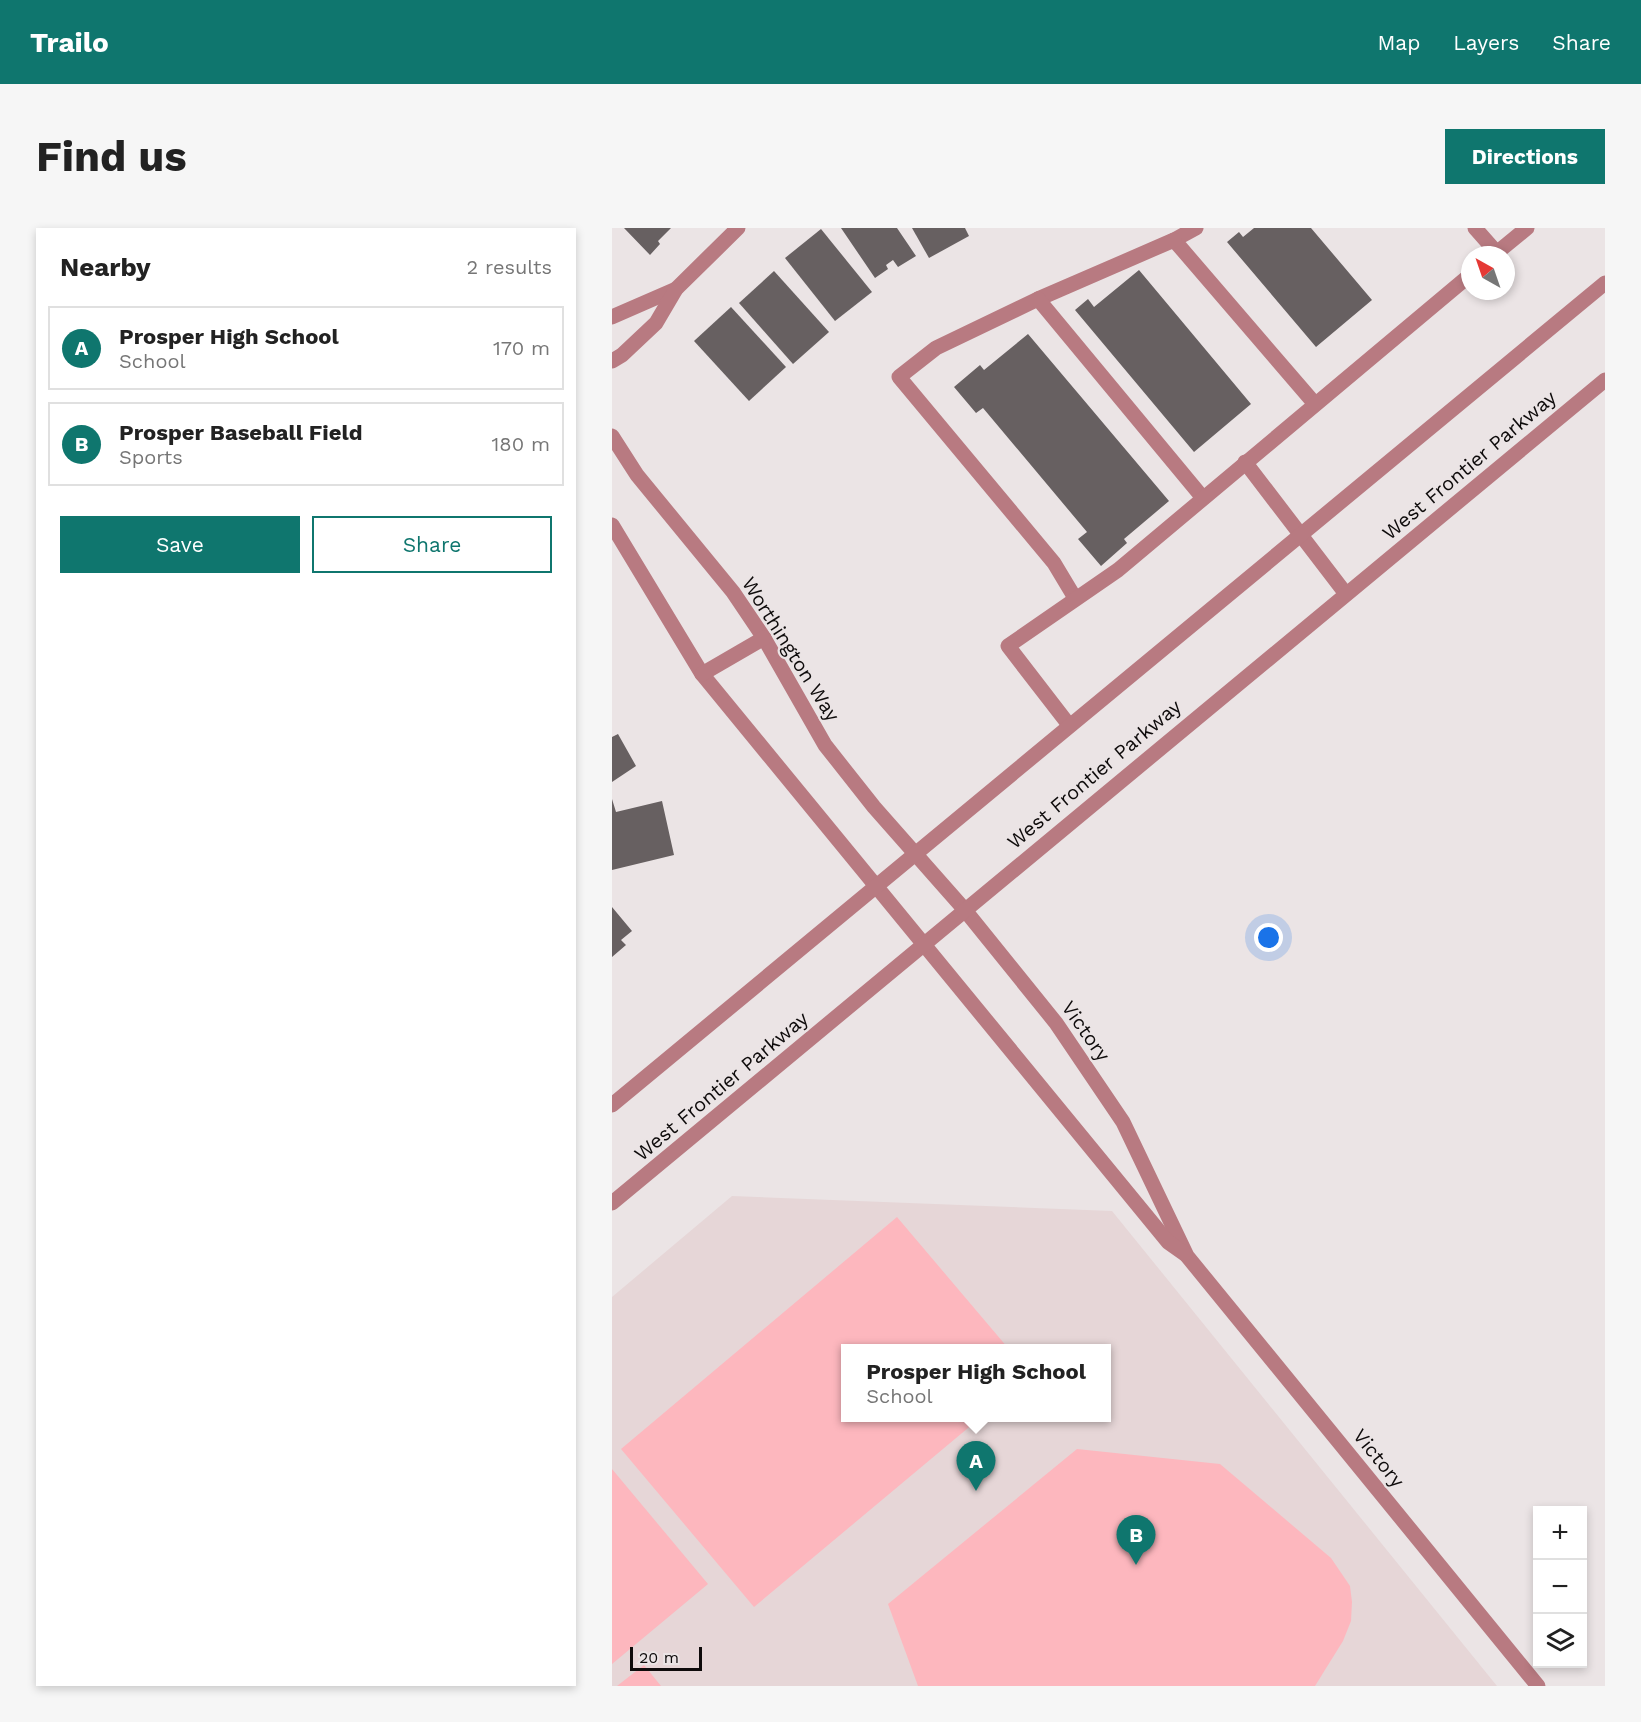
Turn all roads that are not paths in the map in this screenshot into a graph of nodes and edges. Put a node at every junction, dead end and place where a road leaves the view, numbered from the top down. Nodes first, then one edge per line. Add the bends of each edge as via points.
1 (738, 228) edge
2 (1196, 228) edge
3 (1475, 228) edge
4 (1527, 228) edge
5 (1174, 240) junction
6 (1489, 246) edge
7 (1505, 246) edge
8 (1461, 282) edge
9 (1605, 283) edge
10 (676, 289) junction
11 (1038, 299) junction
12 (612, 317) edge
13 (612, 361) edge
14 (1605, 380) edge
15 (1315, 404) junction
16 (612, 436) edge
17 (1245, 462) junction
18 (1203, 498) junction
19 (612, 525) edge
20 (1302, 534) junction
21 (1346, 594) junction
22 (1075, 598) junction
23 (764, 638) junction
24 (702, 674) junction
25 (1069, 725) junction
26 (916, 853) junction
27 (876, 885) junction
28 (964, 909) junction
29 (924, 944) junction
30 (612, 1105) edge
31 (612, 1203) edge
32 (1187, 1256) junction
33 (1538, 1686) edge

1 - 10 street
2 - 5 street
3 - 6 street
4 - 7 street
5 - 11 street
5 - 15 street
8 - 15 street
9 - 20 street
10 - 12 street
10 - 13 street via 656,323
11 - 18 street
11 - 22 street via 936,348 899,377 1054,563
14 - 21 street, West Frontier Parkway
15 - 17 street
16 - 23 street, Worthington Way via 637,475 733,592
17 - 18 street
17 - 20 street
18 - 22 street via 1118,570
19 - 24 street
20 - 21 street
20 - 25 street
21 - 28 street, West Frontier Parkway
22 - 25 street via 1008,646
23 - 24 street
23 - 26 street, Worthington Way via 825,745
24 - 27 street
25 - 26 street
26 - 27 street
26 - 28 street, Victory
27 - 29 street, Victory
27 - 30 street
28 - 29 street, West Frontier Parkway
28 - 32 street, Victory via 1056,1023 1124,1122
29 - 31 street, West Frontier Parkway
29 - 32 street, Victory via 1168,1242
32 - 33 street, Victory

